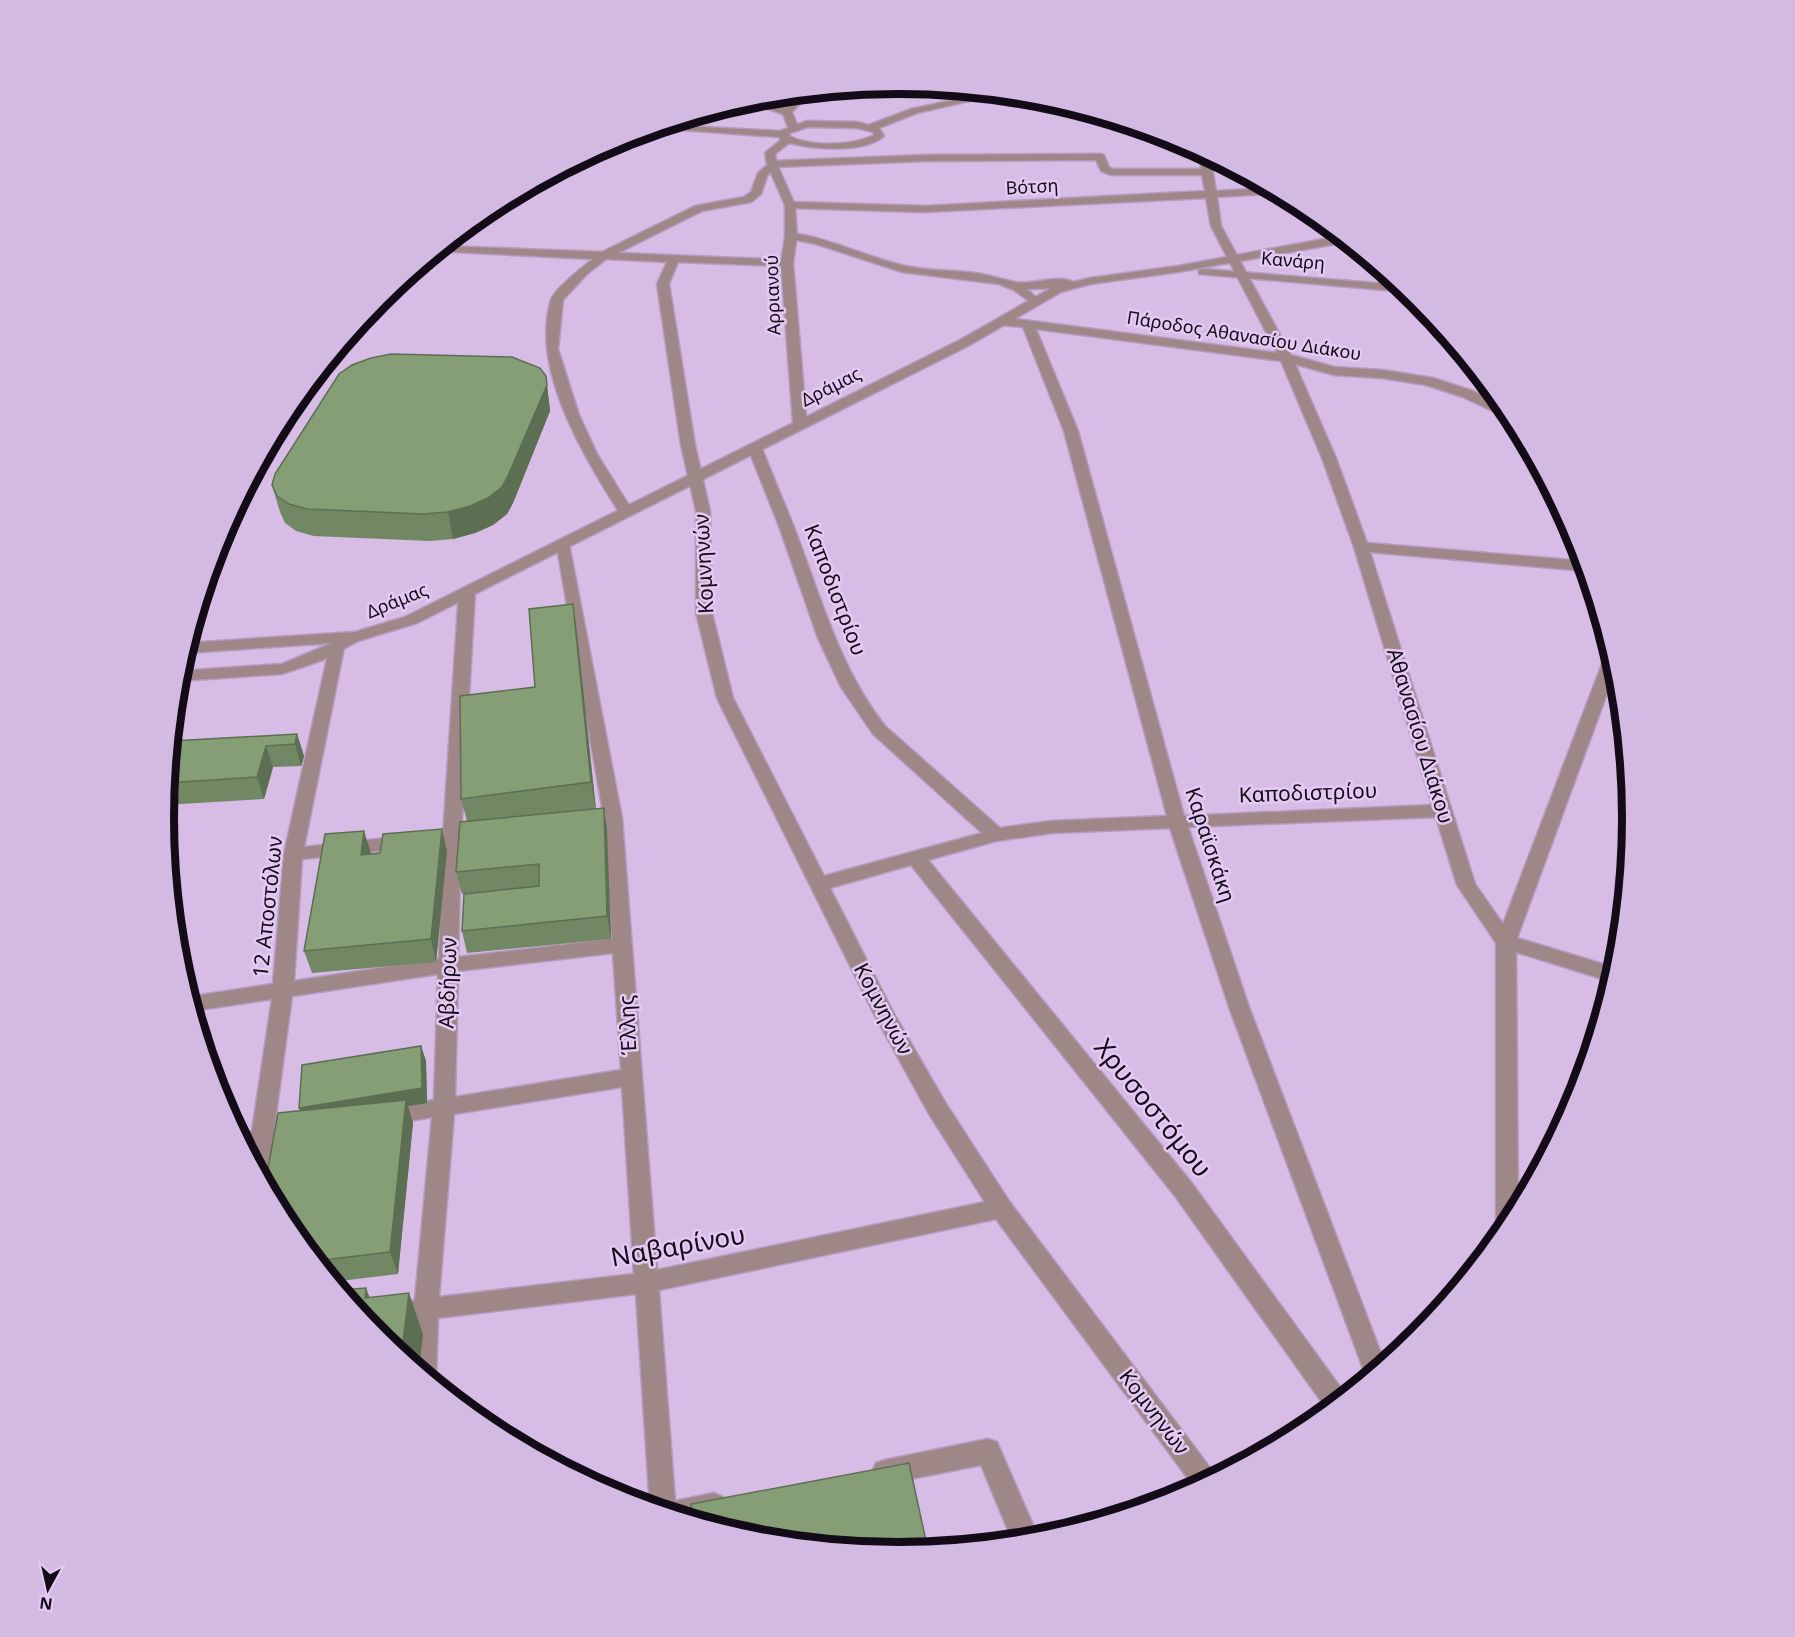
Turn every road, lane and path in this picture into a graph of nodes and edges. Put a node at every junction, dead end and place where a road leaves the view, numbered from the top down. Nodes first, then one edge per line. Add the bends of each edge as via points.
1 (972, 99) edge
2 (797, 102) edge
3 (768, 106) edge
4 (787, 112) junction
5 (793, 127) junction
6 (872, 128) junction
7 (679, 129) edge
8 (785, 137) junction
9 (771, 164) junction
10 (1206, 164) edge
11 (1207, 172) junction
12 (1261, 192) edge
13 (1210, 195) junction
14 (790, 206) junction
15 (791, 236) junction
16 (1334, 241) edge
17 (450, 249) edge
18 (603, 256) junction
19 (674, 259) junction
20 (1232, 260) junction
21 (787, 263) junction
22 (1178, 269) junction
23 (1240, 275) junction
24 (1072, 285) junction
25 (1017, 286) junction
26 (1389, 288) edge
27 (1034, 301) junction
28 (1001, 321) junction
29 (1028, 325) junction
30 (1286, 358) junction
31 (1491, 405) edge
32 (800, 425) junction
33 (755, 447) junction
34 (695, 477) junction
35 (626, 512) junction
36 (563, 542) junction
37 (1361, 547) junction
38 (1575, 565) edge
39 (467, 591) junction
40 (356, 637) junction
41 (194, 647) edge
42 (336, 648) junction
43 (1607, 674) edge
44 (187, 675) edge
45 (1442, 811) junction
46 (613, 818) junction
47 (590, 821) edge
48 (1177, 821) junction
49 (475, 835) edge
50 (996, 835) junction
51 (452, 837) junction
52 (293, 855) junction
53 (914, 856) junction
54 (819, 884) junction
55 (1506, 942) junction
56 (623, 945) junction
57 (448, 965) junction
58 (1605, 972) edge
59 (283, 990) junction
60 (197, 1003) edge
61 (631, 1077) junction
62 (444, 1106) junction
63 (364, 1120) edge
64 (296, 1133) edge
65 (252, 1140) edge
66 (1001, 1208) junction
67 (1507, 1209) edge
68 (645, 1283) junction
69 (426, 1309) junction
70 (394, 1314) edge
71 (1373, 1364) edge
72 (424, 1366) edge
73 (1333, 1397) edge
74 (1201, 1475) edge
75 (860, 1477) edge
76 (742, 1500) edge
77 (662, 1503) edge
78 (687, 1511) edge
79 (1022, 1531) edge

1 - 6 street via 914,111
2 - 4 street
3 - 4 street
4 - 5 street
5 - 6 street via 857,124
5 - 8 street
6 - 8 street via 879,136 862,144 812,144
7 - 8 street
8 - 9 street via 770,153
9 - 11 street via 1100,157 1110,172
9 - 14 street, Αρριανού
9 - 18 street via 756,194 747,200 699,208
10 - 11 street, Αθανασίου Διάκου
11 - 13 street, Αθανασίου Διάκου
12 - 13 street, Βότση
13 - 14 street, Βότση via 925,209
13 - 20 street, Αθανασίου Διάκου via 1216,226
14 - 15 street, Αρριανού
15 - 21 street, Αρριανού
15 - 25 street via 808,237 902,269
16 - 20 street, Δράμας
17 - 18 street
18 - 19 street
18 - 35 street via 557,299 552,349 572,415 590,454
19 - 21 street
19 - 34 street, Κομνηνών via 663,284
20 - 22 street, Δράμας
20 - 23 street, Αθανασίου Διάκου
21 - 32 street, Αρριανού
22 - 23 street, Κανάρη
22 - 24 street, Δράμας
23 - 26 street, Κανάρη
23 - 30 street, Αθανασίου Διάκου
24 - 25 street
24 - 27 street, Δράμας
25 - 27 street
27 - 28 street, Δράμας
28 - 29 street, Πάροδος Αθανασίου Διάκου
28 - 32 street, Δράμας
29 - 30 street, Πάροδος Αθανασίου Διάκου
29 - 48 street, Καραϊσκάκη via 1079,457
30 - 31 street, Πάροδος Αθανασίου Διάκου via 1334,371 1428,381
30 - 37 street, Αθανασίου Διάκου via 1321,436
32 - 33 street, Δράμας
33 - 34 street, Δράμας
33 - 50 street, Καποδιστρίου via 824,634 866,716
34 - 35 street, Δράμας
34 - 54 street, Κομνηνών via 703,511 704,613 725,698
35 - 36 street, Δράμας
36 - 39 street, Δράμας
36 - 46 street, Έλλης
37 - 38 street
37 - 45 street, Αθανασίου Διάκου
39 - 40 street, Δράμας via 411,620
39 - 51 street, Αβδήρων
40 - 41 street, Δράμας
40 - 42 street, Δράμας
42 - 44 street, Δράμας via 282,669
42 - 52 street, 12 Αποστόλων
43 - 55 street
45 - 48 street, Καποδιστρίου
45 - 55 street, Αθανασίου Διάκου via 1467,885
46 - 47 street
46 - 56 street, Έλλης
48 - 50 street, Καποδιστρίου via 1061,826
48 - 71 street, Καραϊσκάκη via 1239,1006
49 - 51 street
50 - 53 street, Καποδιστρίου
51 - 52 street
51 - 57 street, Αβδήρων
52 - 59 street, 12 Αποστόλων
53 - 54 street, Καποδιστρίου
53 - 73 street, Χρυσοστόμου via 1183,1189
54 - 66 street, Κομνηνών via 889,1023
55 - 58 street
55 - 67 street
56 - 57 street
56 - 61 street, Έλλης
57 - 59 street
57 - 62 street, Αβδήρων
59 - 60 street
59 - 65 street, 12 Αποστόλων
61 - 62 street
61 - 68 street, Έλλης
62 - 63 street
62 - 69 street, Αβδήρων
64 - 65 street
66 - 68 street, Ναβαρίνου
66 - 74 street, Κομνηνών
68 - 69 street, Ναβαρίνου
68 - 77 street, Έλλης
69 - 70 street, Ναβαρίνου
69 - 72 street, Αβδήρων
75 - 79 street via 988,1451
76 - 78 street

